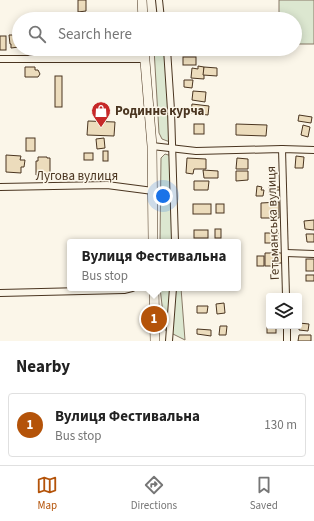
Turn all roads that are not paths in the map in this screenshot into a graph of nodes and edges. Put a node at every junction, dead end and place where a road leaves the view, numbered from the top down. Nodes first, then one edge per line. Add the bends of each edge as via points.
1 (142, 0) edge
2 (159, 0) edge
3 (143, 12) edge
4 (160, 12) edge
5 (145, 56) edge
6 (167, 56) edge
7 (0, 59) edge
8 (145, 59) junction
9 (152, 146) junction
10 (172, 149) junction
11 (282, 149) junction
12 (314, 150) edge
13 (0, 187) edge
14 (153, 191) junction
15 (154, 239) edge
16 (174, 239) edge
17 (286, 253) junction
18 (314, 254) edge
19 (83, 291) edge
20 (154, 291) edge
21 (173, 291) edge
22 (0, 293) edge
23 (286, 293) edge
24 (287, 329) edge
25 (155, 341) edge
26 (169, 341) edge
27 (287, 341) edge

1 - 3 main road
2 - 4 street
5 - 8 main road
6 - 10 street
7 - 8 street
8 - 9 main road
9 - 10 street
9 - 14 main road
10 - 11 street
10 - 16 street
11 - 12 street
11 - 17 street, Гетьманська вулиця
13 - 14 street, Лугова вулиця via 107,185
14 - 15 main road
17 - 18 street
17 - 23 street, Гетьманська вулиця
19 - 22 street
20 - 25 main road
21 - 26 street
24 - 27 street

